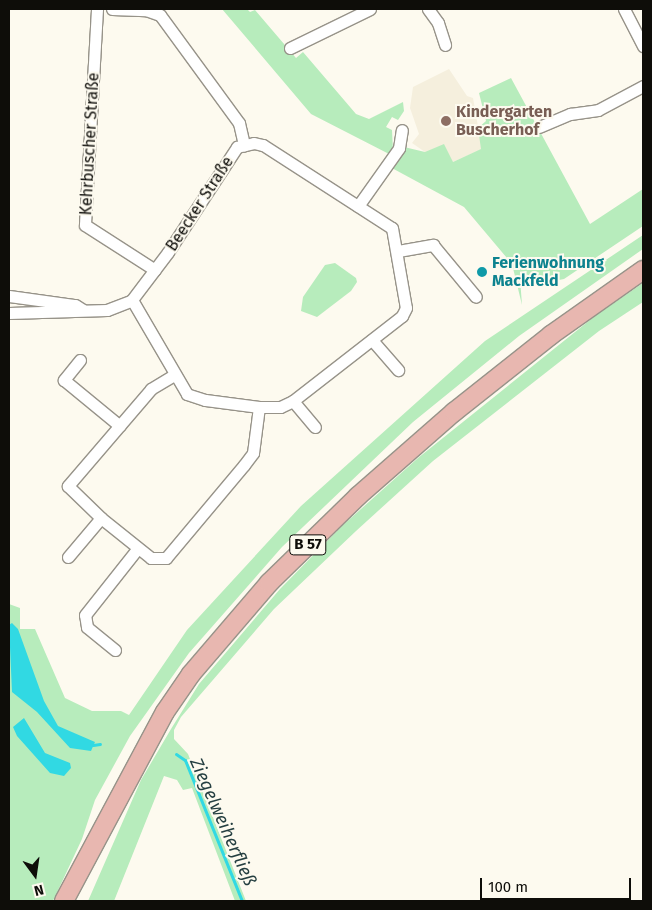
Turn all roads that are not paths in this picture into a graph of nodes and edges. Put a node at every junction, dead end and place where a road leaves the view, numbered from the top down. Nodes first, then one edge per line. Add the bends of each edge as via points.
1 (97, 9) edge
2 (112, 9) edge
3 (370, 9) edge
4 (428, 9) edge
5 (624, 9) edge
6 (445, 45) dead end
7 (643, 46) edge
8 (290, 48) dead end
9 (643, 86) edge
10 (539, 127) dead end
11 (402, 130) dead end
12 (244, 145) junction
13 (358, 206) junction
14 (398, 251) junction
15 (155, 270) junction
16 (643, 270) edge
17 (9, 296) edge
18 (476, 296) dead end
19 (132, 300) junction
20 (83, 310) junction
21 (9, 313) edge
22 (372, 340) junction
23 (80, 360) dead end
24 (398, 370) dead end
25 (174, 375) junction
26 (293, 401) junction
27 (259, 407) junction
28 (120, 426) junction
29 (315, 427) dead end
30 (101, 518) junction
31 (138, 548) junction
32 (68, 557) dead end
33 (114, 650) dead end
34 (64, 901) edge

1 - 15 street, Kehrbuscher Straße via 85,225
2 - 12 street via 146,10 160,15 239,123
3 - 8 street
4 - 6 street via 438,23
5 - 7 street
9 - 10 street via 598,110 570,114
11 - 13 street via 399,148
12 - 13 street, Beecker Straße via 264,145
12 - 15 street, Beecker Straße via 237,147
13 - 14 street, Beecker Straße via 392,228
14 - 18 street via 433,245
14 - 22 street, Beecker Straße via 406,308 402,316
15 - 19 street, Beecker Straße
16 - 34 main road, B 57 via 551,335 454,412 358,496 269,582 191,674 165,712
17 - 20 street via 75,305
19 - 20 street via 114,309
19 - 25 street, Beecker Straße
20 - 21 street
22 - 24 street
22 - 26 street, Beecker Straße
23 - 28 street via 64,380
25 - 27 street, Beecker Straße via 187,394 195,398
25 - 28 street via 151,390
26 - 27 street, Beecker Straße via 280,407
26 - 29 street
27 - 31 street via 253,453 166,558 151,558
28 - 30 street via 68,486
30 - 31 street
30 - 32 street
31 - 33 street via 85,615 87,627

